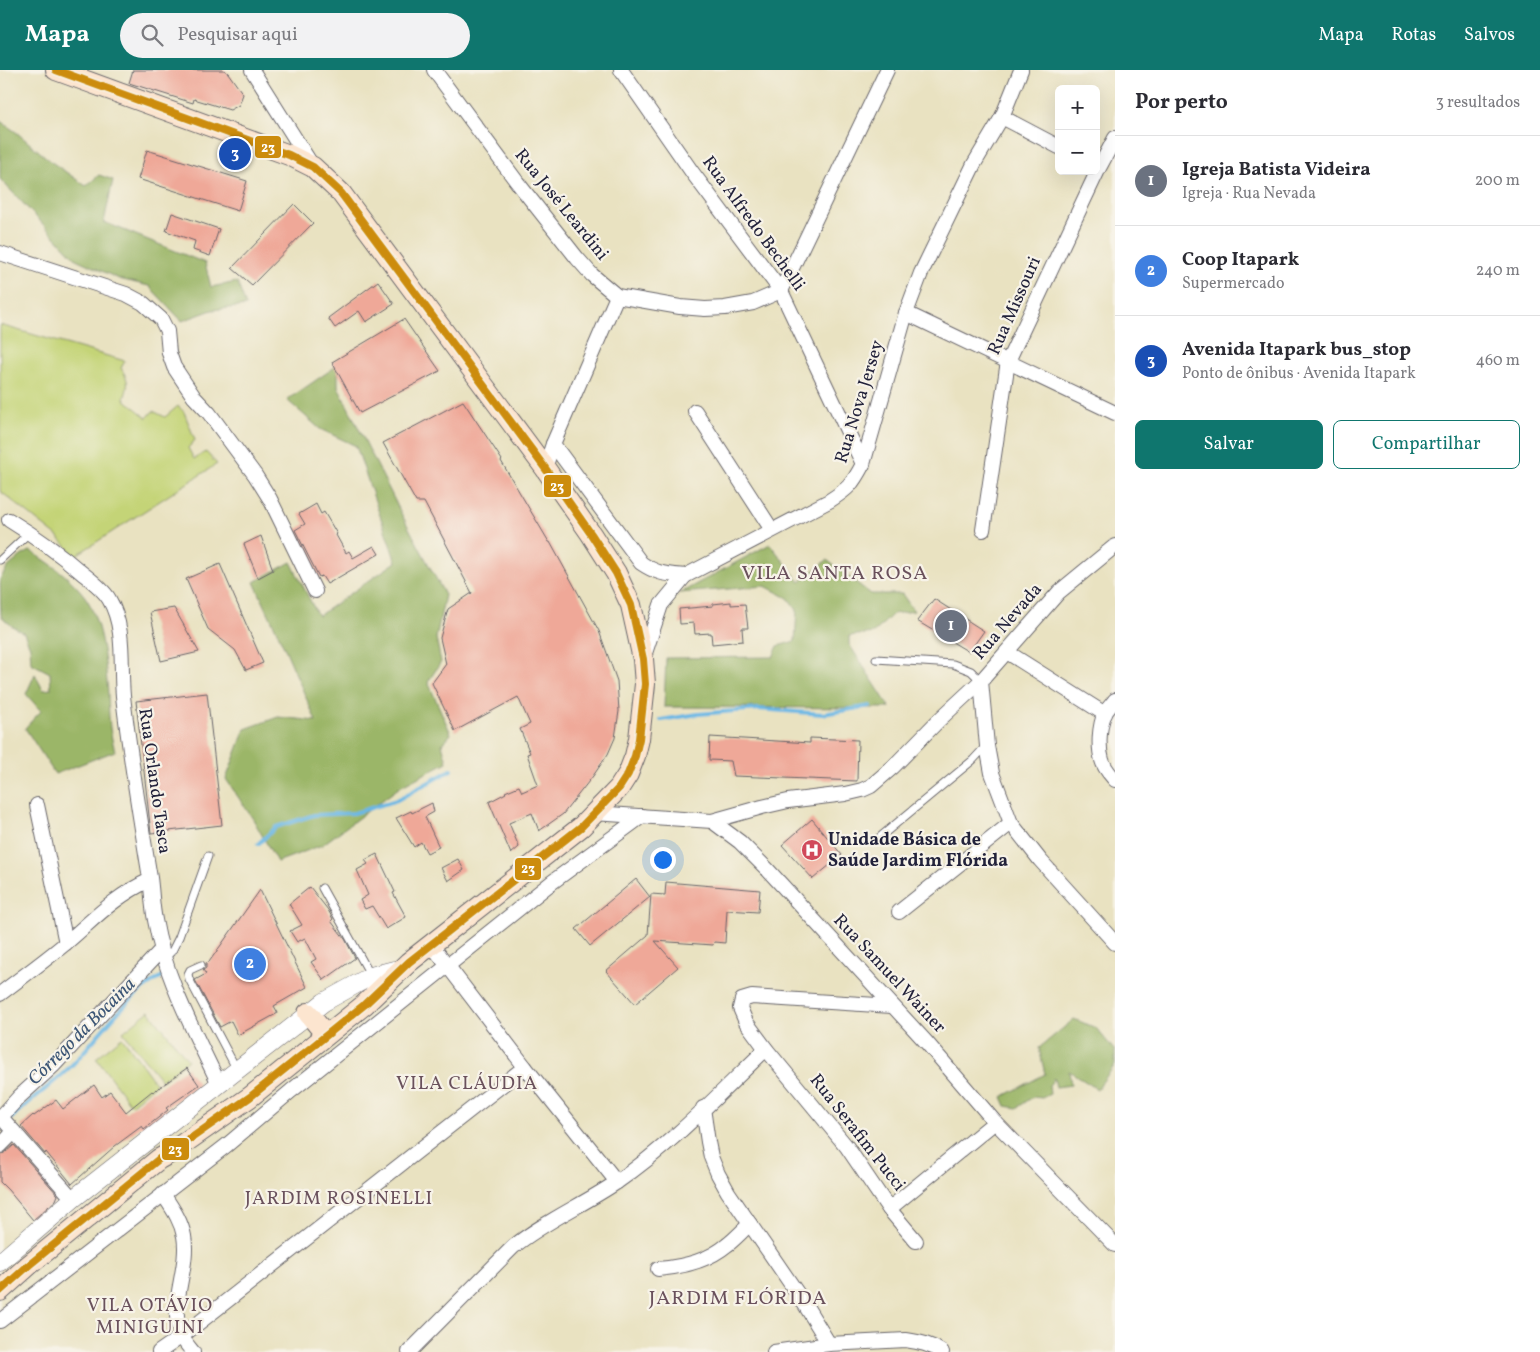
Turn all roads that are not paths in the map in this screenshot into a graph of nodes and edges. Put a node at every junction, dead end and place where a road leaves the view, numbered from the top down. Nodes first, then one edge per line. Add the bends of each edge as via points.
1 (56, 70) edge
2 (252, 70) edge
3 (434, 70) edge
4 (621, 70) edge
5 (887, 70) edge
6 (1021, 70) edge
7 (1002, 116) junction
8 (1115, 138) edge
9 (1055, 145) edge
10 (1100, 162) edge
11 (313, 167) junction
12 (1093, 175) edge
13 (0, 252) edge
14 (781, 291) junction
15 (617, 296) junction
16 (906, 313) junction
17 (1008, 361) junction
18 (695, 411) dead end
19 (1115, 413) edge
20 (554, 444) junction
21 (863, 464) junction
22 (545, 468) junction
23 (9, 520) dead end
24 (772, 530) junction
25 (983, 530) dead end
26 (29, 532) junction
27 (1115, 546) edge
28 (0, 560) edge
29 (664, 574) junction
30 (685, 576) junction
31 (315, 591) dead end
32 (671, 592) junction
33 (1007, 652) junction
34 (644, 659) junction
35 (876, 659) dead end
36 (981, 680) junction
37 (1115, 700) edge
38 (1105, 714) junction
39 (987, 746) junction
40 (1115, 780) edge
41 (37, 805) dead end
42 (594, 813) junction
43 (642, 816) junction
44 (712, 821) junction
45 (1011, 823) junction
46 (880, 837) dead end
47 (208, 856) dead end
48 (150, 880) junction
49 (322, 888) dead end
50 (899, 912) dead end
51 (66, 943) junction
52 (1115, 943) edge
53 (431, 944) junction
54 (162, 955) junction
55 (201, 965) dead end
56 (447, 965) junction
57 (401, 966) junction
58 (371, 976) junction
59 (0, 994) edge
60 (892, 1006) junction
61 (318, 1025) junction
62 (766, 1050) junction
63 (525, 1067) junction
64 (237, 1070) junction
65 (219, 1084) junction
66 (703, 1108) junction
67 (995, 1122) junction
68 (6, 1123) edge
69 (0, 1146) edge
70 (617, 1182) junction
71 (163, 1194) junction
72 (73, 1199) junction
73 (889, 1208) junction
74 (750, 1224) junction
75 (916, 1241) dead end
76 (1115, 1245) edge
77 (0, 1262) edge
78 (658, 1269) dead end
79 (0, 1291) edge
80 (0, 1322) edge
81 (182, 1336) junction
82 (829, 1344) junction
83 (159, 1352) edge
84 (193, 1352) edge
85 (409, 1352) edge
86 (774, 1352) edge
87 (942, 1352) edge

1 - 11 main road via 263,144
2 - 11 street
3 - 15 street, Rua José Leardini via 576,258
4 - 14 street, Rua Alfredo Bechelli
5 - 14 street
6 - 7 street, Rua Nova Jersey
7 - 9 street
7 - 16 street, Rua Nova Jersey via 944,224
8 - 10 street, Rua Missouri
11 - 22 main road via 341,193
12 - 17 street, Rua Missouri
13 - 31 street via 126,294 161,318 174,367 255,475
14 - 15 street via 753,302 705,309
14 - 21 street, Rua Alfredo Bechelli
15 - 20 street
16 - 17 street
16 - 21 street, Rua Nova Jersey
17 - 19 street
17 - 25 street, Rua Missouri
18 - 24 street
20 - 22 street
20 - 29 street via 641,563
21 - 24 street, Rua Nova Jersey via 848,489
22 - 34 main road via 616,573 631,604
23 - 26 street, Rua Orlando Tasca
24 - 30 street, Rua Nova Jersey
26 - 28 lane
26 - 48 street, Rua Orlando Tasca via 99,588 115,612 138,812
27 - 33 street, Rua Nevada via 1059,592
29 - 30 street
29 - 32 street
30 - 32 street, Rua Nova Jersey
32 - 34 street, Rua Nova Jersey via 661,605
33 - 36 street, Rua Nevada
33 - 38 street
34 - 42 main road via 645,684 635,756 619,788
35 - 36 lane via 953,664 971,671
36 - 39 street, Rua Nevada
36 - 44 street via 871,786 845,794 762,807
37 - 38 street
38 - 40 street via 1100,736 1102,760
39 - 45 street, Rua Nevada via 992,773
39 - 46 lane
41 - 51 street
42 - 43 street
42 - 53 main road via 567,839
43 - 44 street
43 - 56 street via 551,882
44 - 60 street, Rua Samuel Wainer via 740,842 767,869
45 - 50 street
45 - 52 street, Rua Nevada
47 - 54 lane via 179,938 172,951
48 - 51 street via 114,901
48 - 54 street, Rua Orlando Tasca
49 - 58 lane
51 - 59 street
53 - 56 street
53 - 57 main road
54 - 65 street, Rua Orlando Tasca
54 - 68 street via 19,1098
55 - 64 lane via 190,970 189,979
56 - 63 street
56 - 71 street via 290,1090 227,1146
57 - 58 street
57 - 61 main road via 364,1004
58 - 61 street via 324,1002
60 - 62 street, Rua Serafim Pucci via 746,998 740,1003 741,1013
60 - 67 street, Rua Samuel Wainer
61 - 64 street
61 - 79 main road via 250,1097 159,1159
62 - 66 street
62 - 73 street, Rua Serafim Pucci via 847,1147
63 - 70 street
63 - 81 street
64 - 65 street
65 - 72 street
66 - 70 street via 659,1150
66 - 74 street via 708,1142 718,1174
67 - 73 street, Rua Serafim Pucci
67 - 76 street, Rua Samuel Wainer
68 - 69 street
68 - 72 street
70 - 85 street via 513,1247
71 - 80 street
71 - 81 street via 176,1213 184,1237 184,1267 177,1305 177,1321
72 - 77 street
73 - 75 street
74 - 78 street via 717,1252 688,1264
74 - 82 street
81 - 83 street
81 - 84 street
82 - 86 street
82 - 87 street via 906,1340

